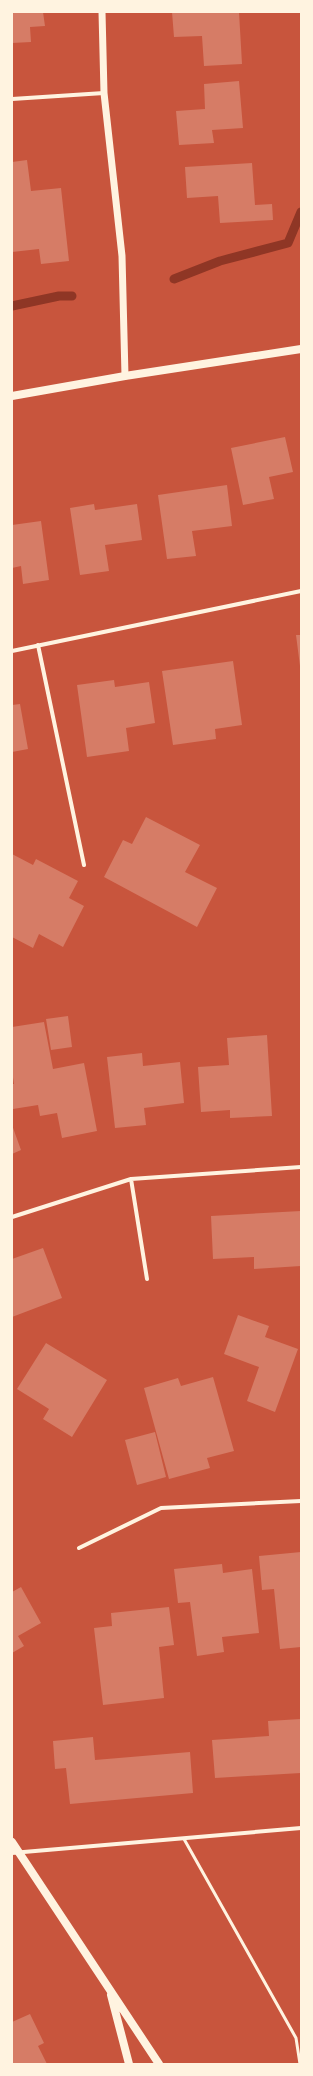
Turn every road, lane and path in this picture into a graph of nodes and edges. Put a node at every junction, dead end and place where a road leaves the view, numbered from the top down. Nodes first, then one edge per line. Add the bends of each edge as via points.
1 (102, 12) edge
2 (104, 93) junction
3 (12, 98) edge
4 (301, 349) edge
5 (125, 376) junction
6 (12, 396) edge
7 (301, 591) edge
8 (38, 645) junction
9 (12, 651) edge
10 (84, 865) dead end
11 (301, 1167) edge
12 (131, 1179) junction
13 (12, 1217) edge
14 (146, 1279) dead end
15 (301, 1501) edge
16 (79, 1548) dead end
17 (301, 1828) edge
18 (184, 1839) junction
19 (12, 1842) edge
20 (16, 1853) edge
21 (109, 1989) junction
22 (129, 2064) edge
23 (158, 2064) edge
24 (300, 2064) edge

1 - 2 street
2 - 3 street
2 - 5 street via 122,256
4 - 5 main road
5 - 6 main road
7 - 8 street
8 - 9 street
8 - 10 street
11 - 12 street
12 - 13 street
12 - 14 street
15 - 16 street via 161,1508
17 - 18 street
18 - 20 street
18 - 24 lane via 296,2038
19 - 20 main road
20 - 21 main road
21 - 22 main road
21 - 23 main road

